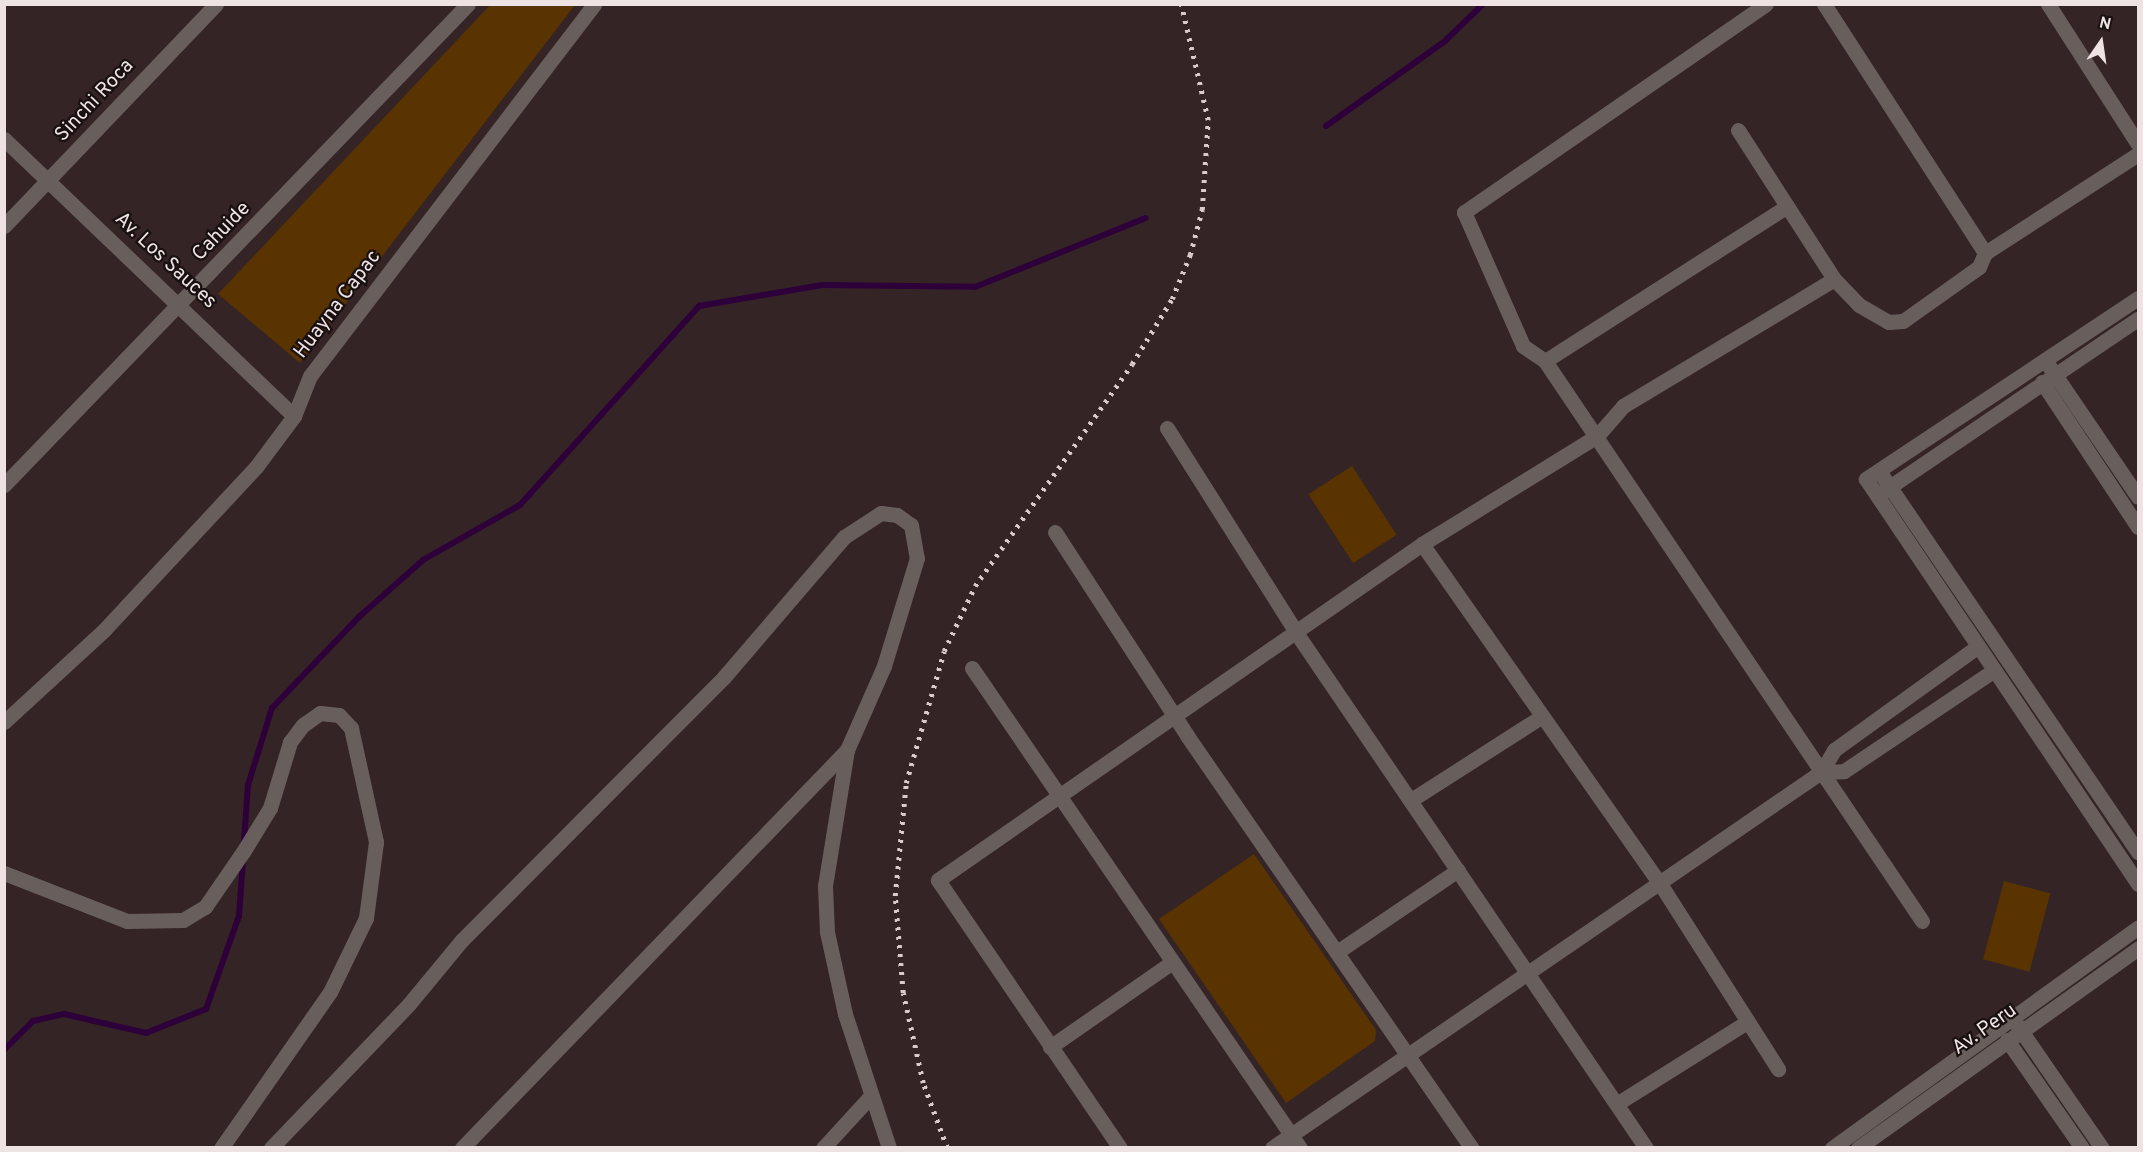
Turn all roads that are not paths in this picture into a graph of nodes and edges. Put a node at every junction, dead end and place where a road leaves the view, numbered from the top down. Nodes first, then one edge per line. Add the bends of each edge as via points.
1 (216, 4) edge
2 (468, 4) edge
3 (594, 4) edge
4 (1766, 4) edge
5 (1824, 4) edge
6 (2048, 4) edge
7 (1738, 130) dead end
8 (4, 139) edge
9 (2139, 144) edge
10 (2139, 154) edge
11 (48, 182) junction
12 (1784, 208) junction
13 (4, 226) edge
14 (1985, 254) junction
15 (1834, 279) junction
16 (2139, 298) edge
17 (182, 305) junction
18 (2139, 319) edge
19 (2046, 360) junction
20 (1545, 361) junction
21 (2048, 378) junction
22 (294, 416) junction
23 (1167, 428) dead end
24 (1597, 436) junction
25 (1879, 471) junction
26 (4, 485) edge
27 (1890, 487) junction
28 (1877, 496) junction
29 (2139, 497) edge
30 (2139, 527) edge
31 (1055, 532) dead end
32 (1422, 544) junction
33 (1297, 634) junction
34 (1977, 647) junction
35 (972, 668) dead end
36 (1993, 671) junction
37 (1541, 717) junction
38 (1175, 718) junction
39 (4, 722) edge
40 (847, 750) junction
41 (1821, 772) junction
42 (1056, 796) junction
43 (1411, 800) junction
44 (2139, 852) edge
45 (1458, 870) junction
46 (4, 873) edge
47 (1659, 882) junction
48 (2139, 884) edge
49 (1922, 921) dead end
50 (2139, 927) edge
51 (2139, 948) edge
52 (1337, 952) junction
53 (1171, 963) junction
54 (1528, 973) junction
55 (2011, 1017) junction
56 (1747, 1022) junction
57 (1996, 1028) junction
58 (2020, 1030) junction
59 (2007, 1040) junction
60 (1050, 1047) junction
61 (1408, 1056) junction
62 (1778, 1070) dead end
63 (869, 1098) junction
64 (1618, 1102) junction
65 (1291, 1134) junction
66 (221, 1148) edge
67 (271, 1148) edge
68 (462, 1148) edge
69 (822, 1148) edge
70 (889, 1148) edge
71 (1119, 1148) edge
72 (1272, 1148) edge
73 (1300, 1148) edge
74 (1472, 1148) edge
75 (1646, 1148) edge
76 (1832, 1148) edge
77 (1858, 1148) edge
78 (2082, 1148) edge
79 (2102, 1148) edge

1 - 11 street, Sinchi Roca
2 - 17 street, Cahuide
3 - 22 street, Huayna Capac via 310,376
4 - 20 street via 1464,212 1523,346
5 - 14 street
6 - 9 street
7 - 12 street
8 - 11 street, Av. Los Sauces
10 - 14 street
11 - 13 street, Sinchi Roca
11 - 17 street, Av. Los Sauces
12 - 15 street
12 - 20 street
14 - 15 street via 1979,267 1903,321 1889,322 1859,305
15 - 24 street via 1623,406
16 - 19 street
17 - 22 street, Av. Los Sauces
17 - 26 street, Cahuide
18 - 21 street
19 - 21 street
19 - 25 street
20 - 24 street
21 - 27 street
21 - 29 street
21 - 30 street
22 - 39 street, Huayna Capac via 212,517 104,630
23 - 33 street
24 - 32 street
24 - 41 street
25 - 27 street
25 - 28 street via 1866,479
27 - 28 street
27 - 44 street
28 - 34 street
31 - 38 street
32 - 33 street
32 - 37 street
33 - 38 street
33 - 43 street
34 - 36 street
34 - 41 street via 1834,750
35 - 42 street
36 - 41 street via 1844,771
36 - 48 street
37 - 43 street
37 - 47 street
38 - 42 street
38 - 52 street
40 - 63 street via 825,886 827,933
40 - 67 street via 884,666 917,558 911,525 897,515 868,519 844,537 724,677 462,940 410,1004
40 - 68 street
41 - 47 street
41 - 49 street
42 - 53 street
42 - 60 street via 938,880
43 - 45 street
45 - 52 street
45 - 54 street
46 - 66 street via 127,921 183,921 205,907 254,835 270,808 290,742 303,725 320,713 339,715 351,728 376,842 366,918 330,992
47 - 54 street
47 - 56 street
50 - 55 street
51 - 58 street, Av. Peru
52 - 61 street
53 - 60 street
53 - 65 street
54 - 61 street
54 - 64 street
55 - 57 street
55 - 58 street
56 - 62 street
56 - 64 street
57 - 59 street
57 - 76 street
58 - 59 street, Av. Peru
58 - 79 street
59 - 77 street, Av. Peru
59 - 78 street
60 - 71 street
61 - 65 street
61 - 74 street
63 - 69 street
63 - 70 street
64 - 75 street
65 - 72 street
65 - 73 street

